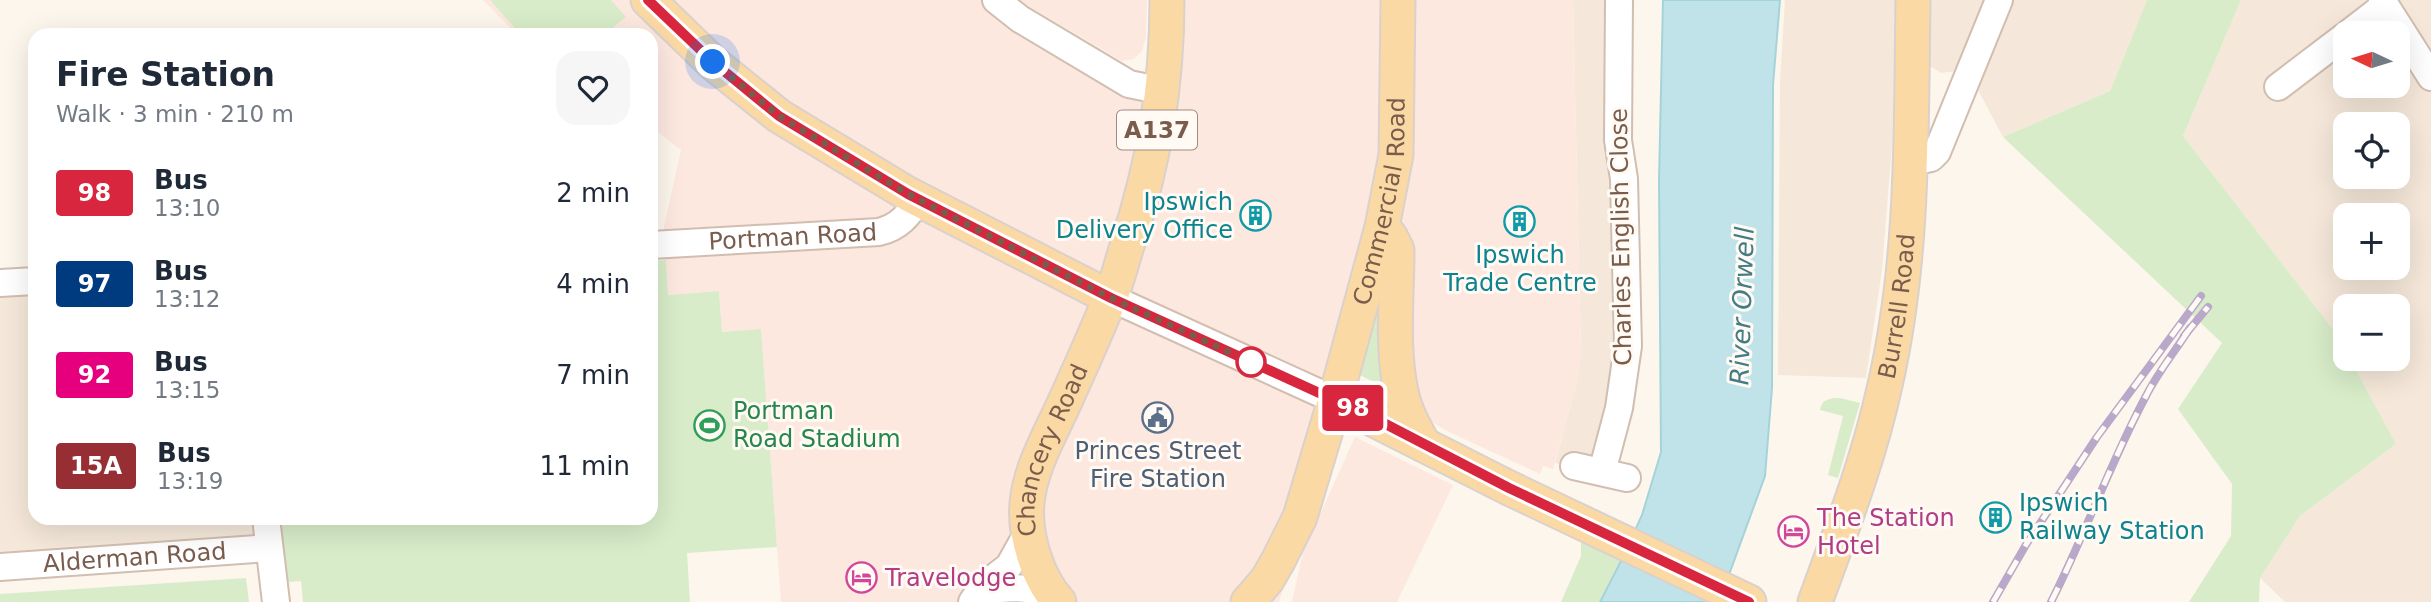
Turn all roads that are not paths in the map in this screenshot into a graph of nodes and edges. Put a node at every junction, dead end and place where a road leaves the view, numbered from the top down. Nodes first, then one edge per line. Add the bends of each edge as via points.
1 (648, 0) edge
2 (996, 0) edge
3 (1167, 0) edge
4 (1398, 0) edge
5 (1619, 0) edge
6 (1913, 0) edge
7 (1999, 0) edge
8 (2383, 3) edge
9 (2363, 21) edge
10 (2333, 46) edge
11 (2427, 61) edge
12 (2278, 87) dead end
13 (1163, 91) junction
14 (1911, 162) junction
15 (919, 200) junction
16 (1382, 227) junction
17 (658, 245) edge
18 (1124, 256) junction
19 (1057, 271) junction
20 (28, 281) edge
21 (0, 283) edge
22 (1111, 298) junction
23 (1335, 400) junction
24 (1394, 429) junction
25 (1424, 445) junction
26 (1320, 449) junction
27 (1574, 466) dead end
28 (1300, 517) junction
29 (267, 525) edge
30 (1028, 532) junction
31 (269, 548) junction
32 (0, 567) edge
33 (975, 597) edge
34 (1741, 598) edge
35 (1057, 600) edge
36 (276, 602) edge
37 (1248, 602) edge
38 (1279, 602) edge
39 (1815, 602) edge

1 - 15 main road via 779,116
2 - 13 street via 1129,84
3 - 13 main road, A137
4 - 16 main road, Commercial Road via 1396,155
5 - 27 street, Charles English Close via 1618,140 1624,179 1628,346 1614,475
6 - 14 main road, Burrell Road
7 - 14 street via 1937,152
8 - 9 street
8 - 11 street
10 - 12 street
13 - 18 main road, A137 via 1148,172
14 - 39 main road, Burrell Road via 1903,283 1886,383
15 - 17 street, Portman Road via 901,223 880,232
15 - 19 main road
16 - 23 main road, Commercial Road
16 - 25 main road via 1397,250 1401,395
18 - 19 main road via 1105,269
18 - 22 main road, A137
19 - 22 main road
20 - 21 street
22 - 23 street
22 - 30 main road, Chancery Road / A137 via 1038,463 1027,503
23 - 24 main road
23 - 26 main road
24 - 25 main road
24 - 26 main road via 1356,428 1335,435
25 - 34 main road
26 - 28 main road
28 - 37 main road via 1279,561
28 - 38 main road
29 - 31 street
30 - 33 street via 1009,565
30 - 35 main road, Chancery Road / A137 via 1035,560
31 - 32 street, Alderman Road
31 - 36 street
33 - 35 street via 1011,587 1042,591

